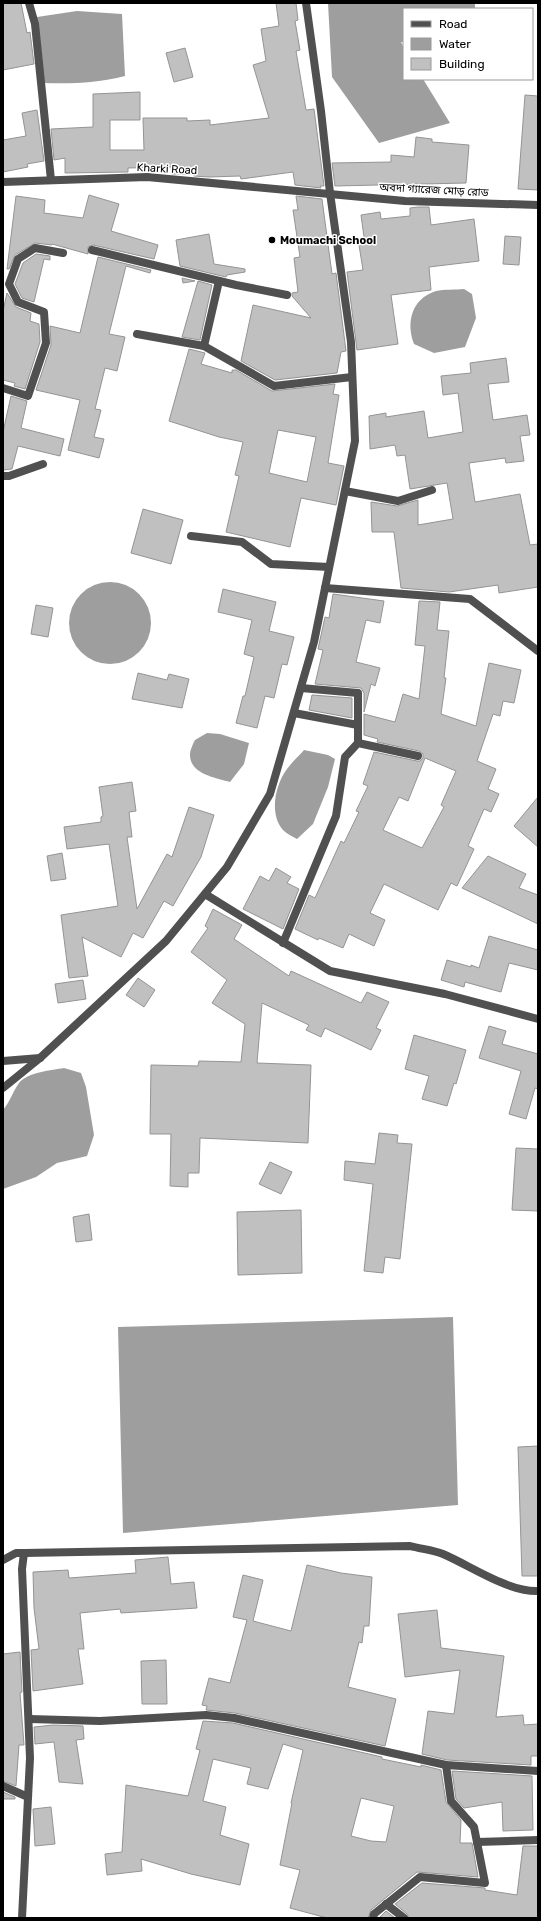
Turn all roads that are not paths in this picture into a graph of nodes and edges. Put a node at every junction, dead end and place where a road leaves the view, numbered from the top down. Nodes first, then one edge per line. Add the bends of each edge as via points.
1 (29, 3) edge
2 (306, 3) edge
3 (51, 180) junction
4 (3, 182) edge
5 (330, 193) junction
6 (538, 205) edge
7 (92, 250) dead end
8 (64, 253) dead end
9 (219, 281) junction
10 (287, 295) dead end
11 (137, 334) dead end
12 (204, 346) junction
13 (352, 377) junction
14 (3, 388) edge
15 (43, 464) dead end
16 (3, 476) edge
17 (432, 490) dead end
18 (345, 491) junction
19 (191, 536) dead end
20 (329, 567) junction
21 (325, 588) junction
22 (538, 651) edge
23 (301, 688) junction
24 (294, 713) junction
25 (358, 725) junction
26 (358, 743) junction
27 (418, 756) dead end
28 (205, 894) junction
29 (283, 943) junction
30 (538, 1019) edge
31 (40, 1058) junction
32 (3, 1061) edge
33 (3, 1088) edge
34 (24, 1553) junction
35 (3, 1560) edge
36 (538, 1591) edge
37 (29, 1719) junction
38 (446, 1766) junction
39 (538, 1771) edge
40 (3, 1786) edge
41 (28, 1797) junction
42 (538, 1840) edge
43 (477, 1842) junction
44 (386, 1904) junction
45 (22, 1918) edge
46 (373, 1918) edge
47 (404, 1918) edge

1 - 3 street via 35,24
2 - 5 street
3 - 4 street, Kharki Road
3 - 5 street, Kharki Road via 147,178
5 - 6 street, অবদা গ্যারেজ মোড় রোড via 405,201
5 - 13 street via 351,342
7 - 9 street
8 - 14 street via 35,248 18,259 9,284 18,302 44,312 46,343 28,396
9 - 10 street
9 - 12 street
11 - 12 street
12 - 13 street via 274,386
13 - 18 street via 355,441
15 - 16 street
17 - 18 street via 398,501
18 - 20 street
19 - 20 street via 242,542 271,564
20 - 21 street
21 - 22 street via 470,599
21 - 23 street
23 - 24 street
23 - 25 street via 358,693
24 - 25 street
24 - 28 street via 270,794 227,867
25 - 26 street
26 - 27 street
26 - 29 street via 345,757 336,816
28 - 29 street
28 - 31 street via 166,941
29 - 30 street via 330,971 445,994
31 - 32 street
31 - 33 street
34 - 35 street via 16,1553
34 - 36 street via 410,1546 442,1553 492,1578 529,1591
34 - 37 street via 22,1569
37 - 38 street via 100,1720 206,1715 234,1718
37 - 41 street
38 - 39 street
38 - 43 street via 451,1801 474,1827
40 - 41 street
41 - 45 street
42 - 43 street
43 - 44 street via 485,1882 420,1877
44 - 46 street
44 - 47 street

